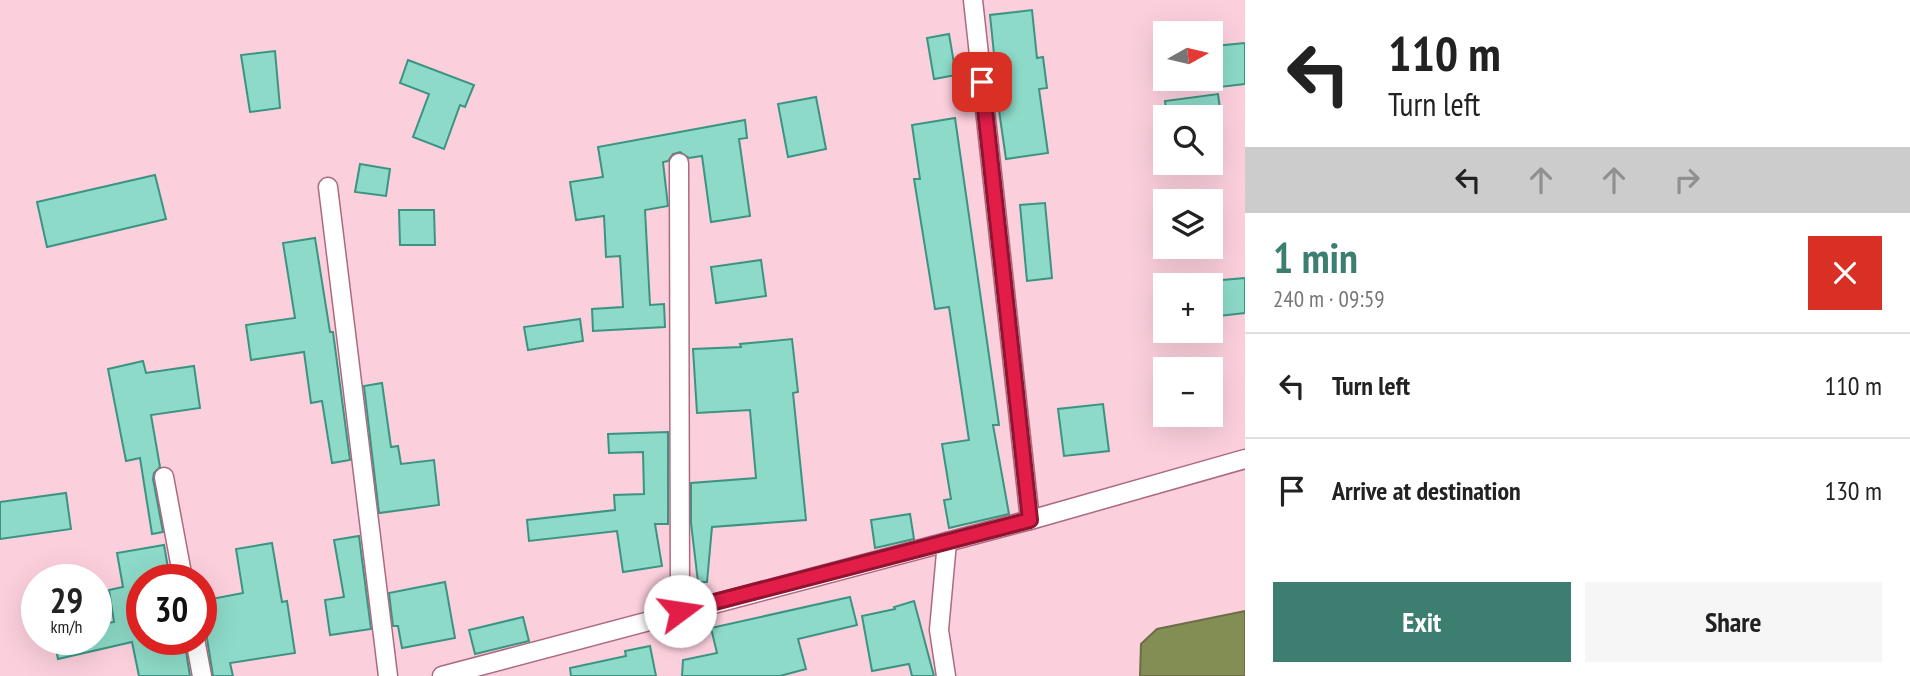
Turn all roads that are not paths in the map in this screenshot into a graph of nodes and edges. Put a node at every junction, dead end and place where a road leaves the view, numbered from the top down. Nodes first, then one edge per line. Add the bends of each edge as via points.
1 (973, 0) edge
2 (679, 163) dead end
3 (328, 187) dead end
4 (1245, 459) edge
5 (163, 477) dead end
6 (1030, 520) junction
7 (947, 542) junction
8 (180, 564) edge
9 (680, 611) junction
10 (198, 655) edge
11 (202, 676) edge
12 (388, 676) edge
13 (442, 676) edge
14 (946, 676) edge

1 - 6 street
2 - 9 street
3 - 12 street
4 - 6 street
5 - 8 street
6 - 7 street
7 - 9 street
7 - 14 street via 939,630
9 - 13 street
10 - 11 street

